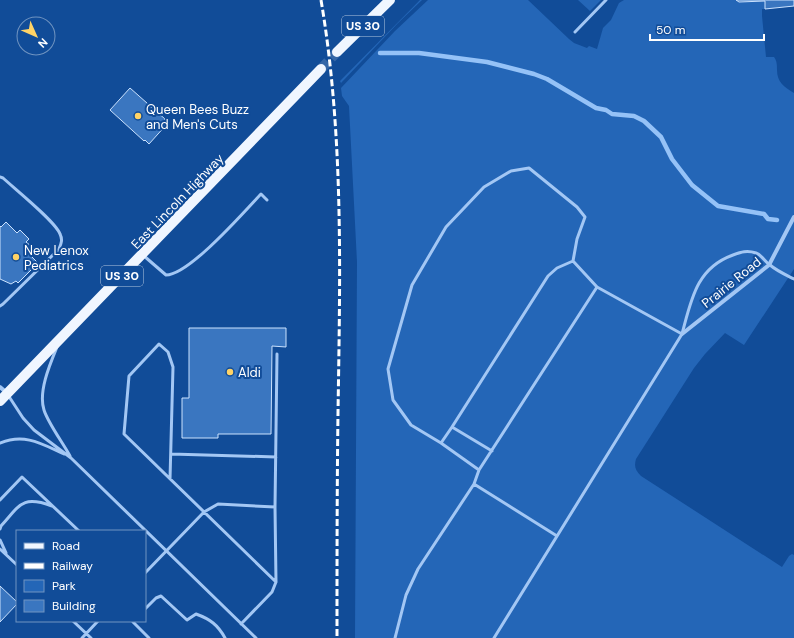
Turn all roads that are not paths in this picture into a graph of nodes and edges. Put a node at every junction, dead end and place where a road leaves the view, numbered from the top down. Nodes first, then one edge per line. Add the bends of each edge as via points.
1 (390, 0) edge
2 (606, 0) edge
3 (575, 32) dead end
4 (337, 52) tunnel mouth
5 (321, 69) tunnel mouth
6 (0, 177) edge
7 (267, 200) dead end
8 (794, 217) edge
9 (142, 255) junction
10 (573, 261) junction
11 (769, 265) junction
12 (794, 279) edge
13 (597, 287) junction
14 (0, 306) edge
15 (682, 334) junction
16 (60, 340) junction
17 (277, 354) dead end
18 (2, 394) edge
19 (452, 426) junction
20 (0, 443) edge
21 (441, 443) junction
22 (492, 451) junction
23 (171, 454) junction
24 (276, 457) junction
25 (71, 458) junction
26 (479, 470) junction
27 (170, 479) junction
28 (474, 484) junction
29 (0, 500) edge
30 (53, 506) junction
31 (275, 507) junction
32 (204, 512) junction
33 (0, 529) edge
34 (78, 530) edge
35 (145, 530) edge
36 (146, 531) edge
37 (557, 536) junction
38 (0, 540) edge
39 (0, 549) edge
40 (166, 551) junction
41 (8, 557) junction
42 (16, 565) edge
43 (146, 572) edge
44 (276, 582) junction
45 (146, 608) edge
46 (75, 622) edge
47 (97, 622) edge
48 (134, 622) edge
49 (241, 624) junction
50 (86, 634) junction
51 (82, 638) edge
52 (91, 638) edge
53 (149, 638) edge
54 (225, 638) edge
55 (256, 638) edge
56 (395, 638) edge
57 (494, 638) edge

1 - 4 main road, US 30
2 - 3 lane
5 - 9 main road, East Lincoln Highway / US 30
6 - 14 lane via 48,220 60,233 62,242 59,249
7 - 9 lane via 261,194 194,261 178,272 166,276
8 - 11 street, Prairie Road
9 - 16 main road, East Lincoln Highway / US 30
10 - 13 lane
10 - 19 lane via 557,268 548,276
10 - 21 lane via 585,217 577,207 529,168 510,171 484,187 446,226 412,286 388,369 393,400 411,425
11 - 12 lane
11 - 15 street, Prairie Road
11 - 15 lane via 758,254 746,250 712,266 700,280 691,300
13 - 15 lane
13 - 22 lane
15 - 37 lane
16 - 18 main road, East Lincoln Highway / US 30
16 - 25 lane via 42,395 44,409
17 - 24 lane
18 - 25 lane via 34,430
19 - 21 lane
19 - 22 lane
20 - 25 lane via 21,439 37,441
21 - 26 lane
22 - 26 lane
23 - 24 lane
23 - 27 lane
23 - 27 lane via 173,367 168,352 159,344 129,376 124,434
24 - 31 lane
25 - 35 lane
26 - 28 lane
27 - 32 lane
28 - 37 lane
28 - 56 lane via 418,569 406,595
29 - 30 lane via 22,477
30 - 33 lane via 38,501 27,501 21,504
30 - 34 lane
31 - 32 lane via 218,504
31 - 44 lane
32 - 40 lane
32 - 44 lane
36 - 40 lane
37 - 57 lane
38 - 41 lane
39 - 41 lane
40 - 43 lane
40 - 49 lane
41 - 42 lane
44 - 49 lane via 272,592
45 - 54 lane via 161,596 187,620 196,614 208,618
46 - 50 lane
47 - 50 lane
48 - 53 lane
49 - 55 lane
50 - 51 lane
50 - 52 lane

